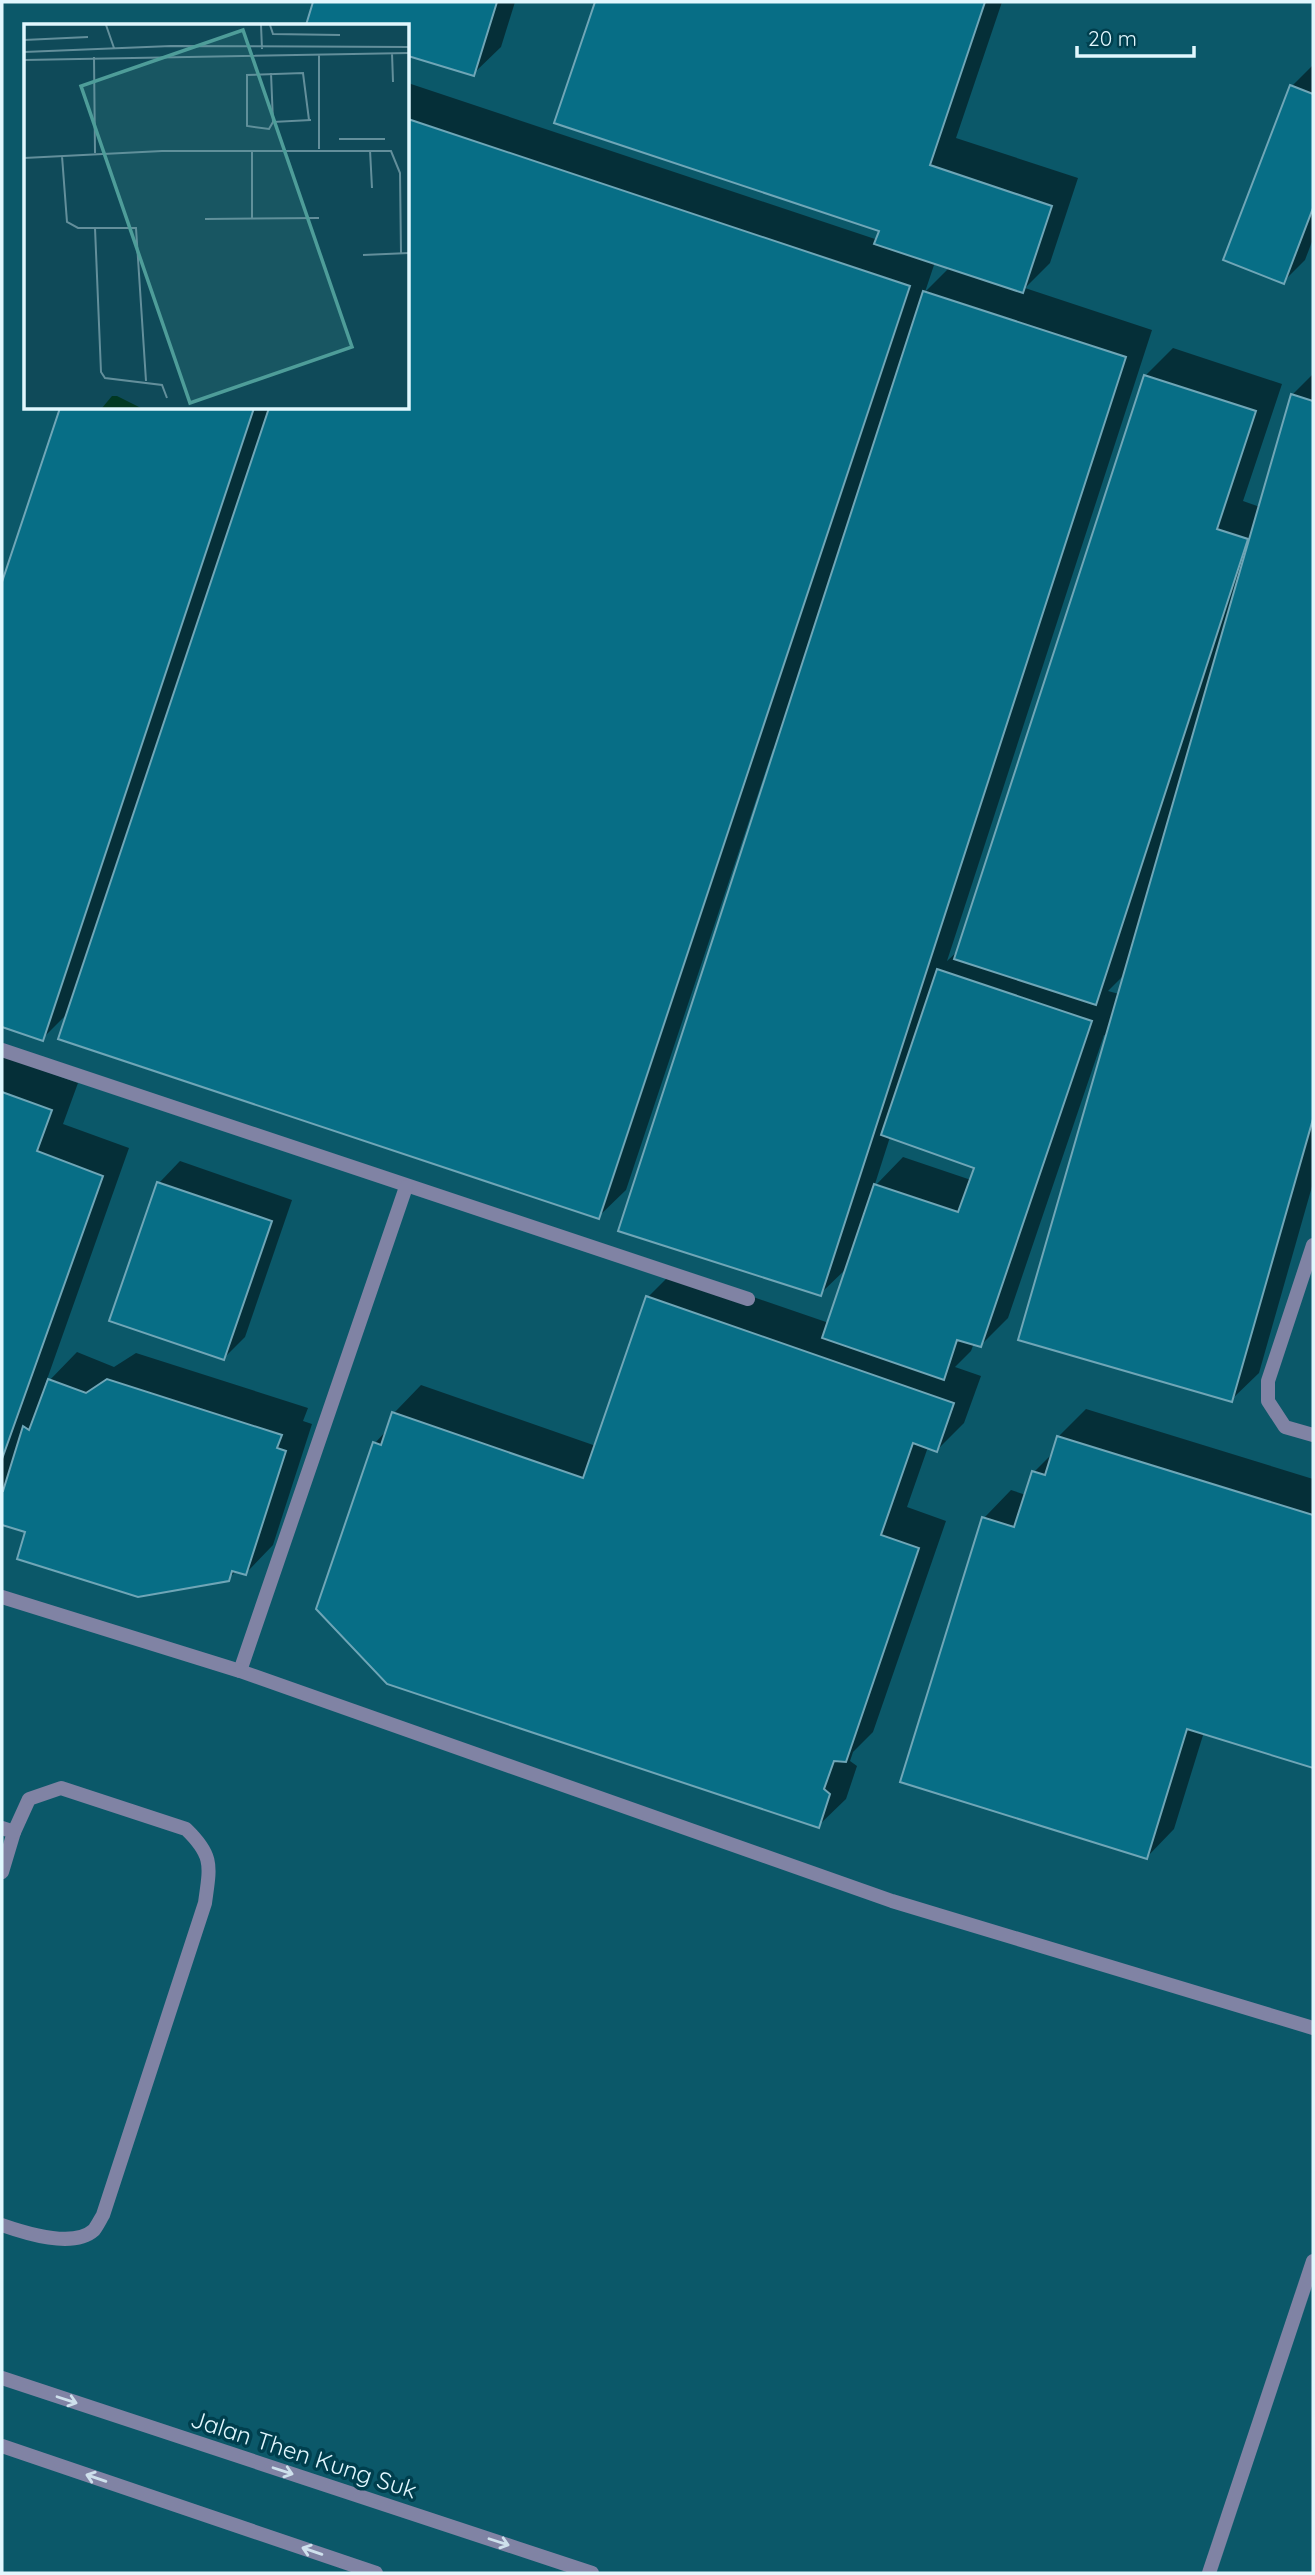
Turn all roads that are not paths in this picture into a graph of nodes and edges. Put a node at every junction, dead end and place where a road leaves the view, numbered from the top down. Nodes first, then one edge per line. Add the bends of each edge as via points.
1 (2, 1050) edge
2 (406, 1187) junction
3 (1313, 1245) edge
4 (748, 1300) dead end
5 (1313, 1435) edge
6 (2, 1597) edge
7 (240, 1671) junction
8 (8, 1830) edge
9 (2, 1872) edge
10 (1313, 2028) edge
11 (2, 2225) edge
12 (1313, 2261) edge
13 (2, 2378) edge
14 (2, 2446) edge
15 (376, 2573) edge
16 (592, 2573) edge
17 (1209, 2573) edge

1 - 2 street
2 - 4 street
2 - 7 street
3 - 5 street via 1268,1381 1268,1401 1285,1427
6 - 7 street
7 - 10 street via 892,1901
8 - 9 street
8 - 11 street via 29,1799 61,1788 186,1829 201,1843 210,1866 205,1903 103,2215 94,2230 80,2237 59,2239
12 - 17 street
13 -> 16 street, Jalan Then Kung Suk
15 -> 14 street

